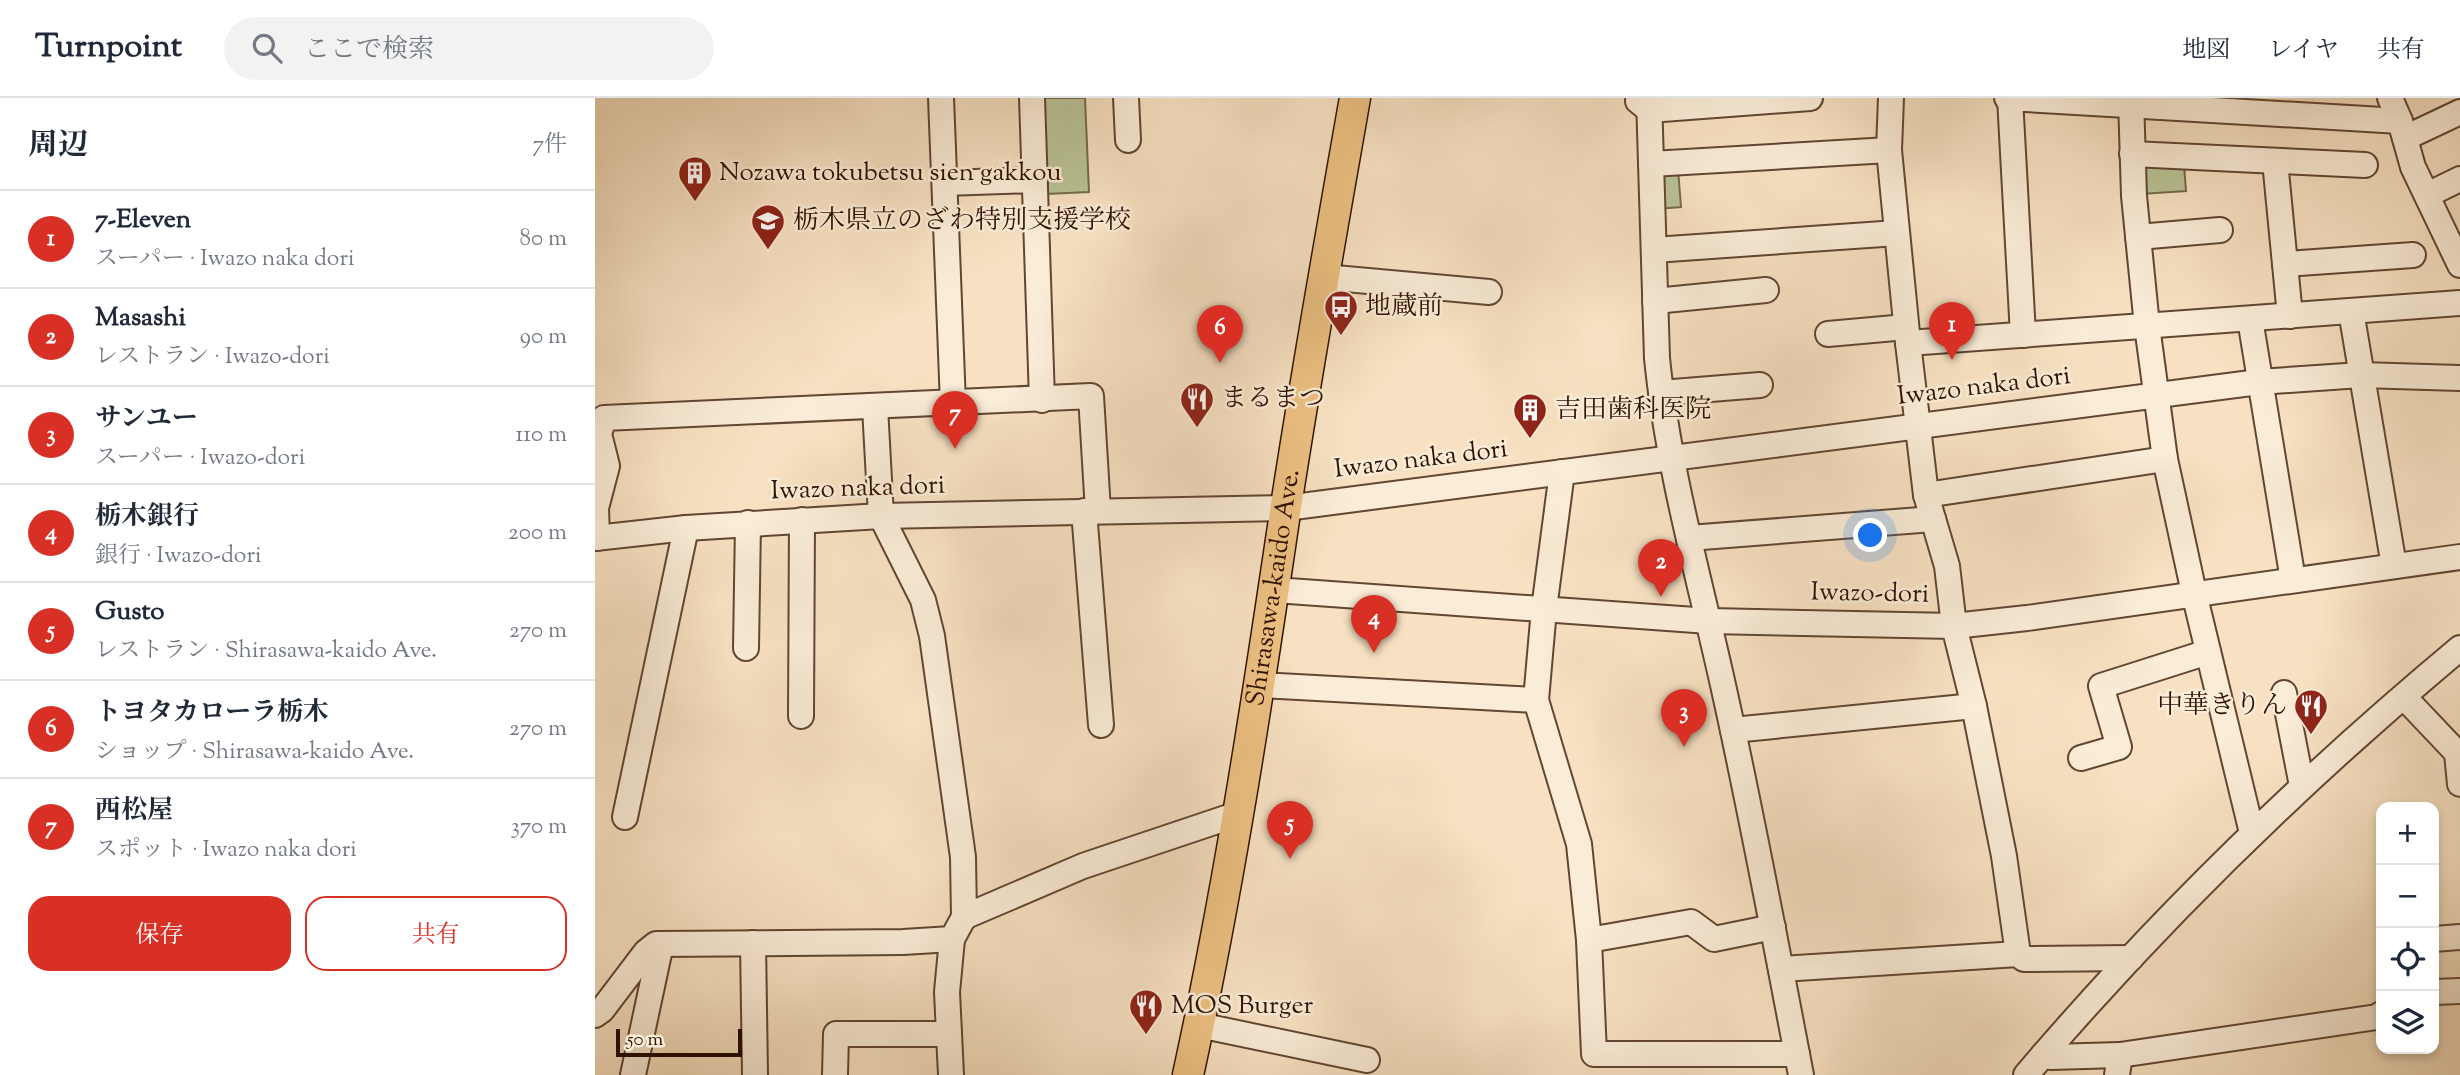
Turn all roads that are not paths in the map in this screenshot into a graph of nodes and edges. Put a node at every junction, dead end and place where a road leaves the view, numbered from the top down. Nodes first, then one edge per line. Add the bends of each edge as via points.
1 (941, 98) edge
2 (1032, 98) edge
3 (1126, 98) edge
4 (1355, 98) edge
5 (1810, 98) edge
6 (1891, 98) edge
7 (2009, 98) edge
8 (2390, 98) edge
9 (1644, 102) edge
10 (2131, 102) edge
11 (2460, 113) edge
12 (2403, 130) junction
13 (1128, 140) dead end
14 (1889, 150) junction
15 (2132, 154) junction
16 (2275, 161) junction
17 (1651, 164) junction
18 (2365, 165) dead end
19 (2460, 179) edge
20 (1035, 180) junction
21 (944, 183) junction
22 (2427, 195) junction
23 (2220, 230) dead end
24 (1897, 233) junction
25 (2138, 237) junction
26 (1654, 250) junction
27 (2413, 255) dead end
28 (2285, 264) junction
29 (2460, 265) edge
30 (1324, 277) junction
31 (1766, 290) dead end
32 (1489, 292) dead end
33 (1655, 301) junction
34 (2460, 303) edge
35 (2351, 311) junction
36 (2290, 316) junction
37 (2250, 319) junction
38 (2147, 326) junction
39 (1828, 334) dead end
40 (1907, 335) junction
41 (2023, 335) junction
42 (2361, 375) junction
43 (2460, 378) edge
44 (2259, 382) junction
45 (1760, 385) dead end
46 (1661, 393) junction
47 (2155, 395) junction
48 (1042, 400) junction
49 (953, 404) junction
50 (875, 407) junction
51 (1918, 426) junction
52 (1671, 458) junction
53 (2165, 459) junction
54 (1562, 472) junction
55 (1929, 507) junction
56 (1286, 508) junction
57 (1091, 511) junction
58 (881, 516) junction
59 (802, 520) junction
60 (748, 523) junction
61 (685, 528) junction
62 (596, 538) edge
63 (1689, 538) junction
64 (2460, 557) edge
65 (2394, 566) junction
66 (2293, 580) junction
67 (1275, 590) junction
68 (2194, 593) junction
69 (1544, 609) junction
70 (1709, 621) junction
71 (1954, 626) junction
72 (745, 648) dead end
73 (2460, 648) edge
74 (2208, 652) junction
75 (1259, 685) junction
76 (2284, 693) dead end
77 (2404, 697) junction
78 (1536, 700) junction
79 (1974, 706) junction
80 (801, 716) dead end
81 (1101, 725) dead end
82 (1733, 730) junction
83 (2081, 758) dead end
84 (2460, 784) edge
85 (2302, 786) junction
86 (1238, 814) junction
87 (625, 817) dead end
88 (2252, 833) junction
89 (1773, 927) junction
90 (958, 928) junction
91 (2460, 937) edge
92 (2439, 939) edge
93 (1588, 940) junction
94 (753, 943) junction
95 (661, 944) junction
96 (2018, 954) junction
97 (2131, 958) junction
98 (1781, 969) junction
99 (2460, 991) edge
100 (2439, 992) edge
101 (595, 1015) edge
102 (2376, 1017) edge
103 (1199, 1025) junction
104 (949, 1034) junction
105 (2043, 1055) junction
106 (1367, 1060) dead end
107 (1799, 1065) edge
108 (2118, 1065) edge
109 (633, 1075) edge
110 (755, 1075) edge
111 (835, 1075) edge
112 (951, 1075) edge
113 (1188, 1075) edge
114 (2027, 1075) edge

1 - 21 street
2 - 20 street
3 - 13 street
4 - 30 main road, Shirasawa-kaido Ave.
5 - 9 street
6 - 14 street
7 - 10 street
7 - 41 street
8 - 12 street
9 - 17 street
10 - 12 street
10 - 15 street
11 - 12 street
12 - 22 street
14 - 17 street
14 - 24 street
15 - 16 street
15 - 25 street
16 - 18 street
16 - 28 street
17 - 26 street
19 - 22 street
20 - 21 street
20 - 48 street
21 - 49 street
22 - 29 street
23 - 25 street
24 - 26 street
24 - 40 street
25 - 38 street
26 - 33 street
27 - 28 street
28 - 36 street
30 - 32 street
30 - 56 main road, Shirasawa-kaido Ave.
31 - 33 street
33 - 46 street
34 - 35 street
35 - 36 street
35 - 42 street
36 - 37 street
37 - 38 street
37 - 44 street
38 - 41 street
38 - 47 street
39 - 40 street
40 - 41 street
40 - 51 street
42 - 43 street, Iwazo naka dori
42 - 44 street, Iwazo naka dori
42 - 65 street
44 - 47 street, Iwazo naka dori
44 - 66 street
45 - 46 street
46 - 52 street
47 - 51 street, Iwazo naka dori
47 - 53 street
48 - 49 street
48 - 57 street via 1091,396
49 - 50 street
50 - 58 street
50 - 62 street via 604,418 599,433 607,466 596,508
51 - 52 street, Iwazo naka dori
51 - 55 street
52 - 54 street, Iwazo naka dori
52 - 63 street
53 - 55 street
53 - 68 street
54 - 56 street, Iwazo naka dori
54 - 69 street
55 - 63 street
55 - 71 street via 1947,566
56 - 57 street, Iwazo naka dori
56 - 67 main road, Shirasawa-kaido Ave.
57 - 58 street, Iwazo naka dori
57 - 81 street
58 - 59 street, Iwazo naka dori
58 - 90 street via 923,600 932,636 963,857
59 - 60 street, Iwazo naka dori
59 - 80 street
60 - 61 street, Iwazo naka dori
60 - 72 street
61 - 62 street, Iwazo naka dori
61 - 87 street
63 - 70 street
64 - 65 street, Iwazo-dori
65 - 66 street, Iwazo-dori
66 - 68 street, Iwazo-dori
67 - 69 street, Iwazo-dori
67 - 75 main road, Shirasawa-kaido Ave.
68 - 71 street, Iwazo-dori
68 - 74 street
69 - 70 street, Iwazo-dori
69 - 78 street
70 - 71 street, Iwazo-dori
70 - 82 street
71 - 79 street
73 - 77 street
74 - 83 street via 2101,686 2119,747
74 - 88 street
75 - 78 street
75 - 86 main road, Shirasawa-kaido Ave.
76 - 85 street
77 - 84 street via 2457,753
77 - 85 street
78 - 93 street via 1579,844
79 - 82 street
79 - 96 street
82 - 89 street
85 - 88 street
86 - 90 street via 1083,866
86 - 103 main road, Shirasawa-kaido Ave.
88 - 97 street
89 - 93 street via 1714,939 1691,922
89 - 98 street
90 - 94 street via 903,942
90 - 104 street via 947,992
91 - 92 street
93 - 107 street via 1594,1054
94 - 95 street
94 - 110 street
95 - 101 street via 646,952
95 - 109 street
96 - 97 street via 2024,959
96 - 98 street
97 - 105 street
98 - 107 street
99 - 100 street
102 - 108 street
103 - 106 street
103 - 113 main road, Shirasawa-kaido Ave.
104 - 111 street via 836,1034
104 - 112 street
105 - 108 street
105 - 114 street

